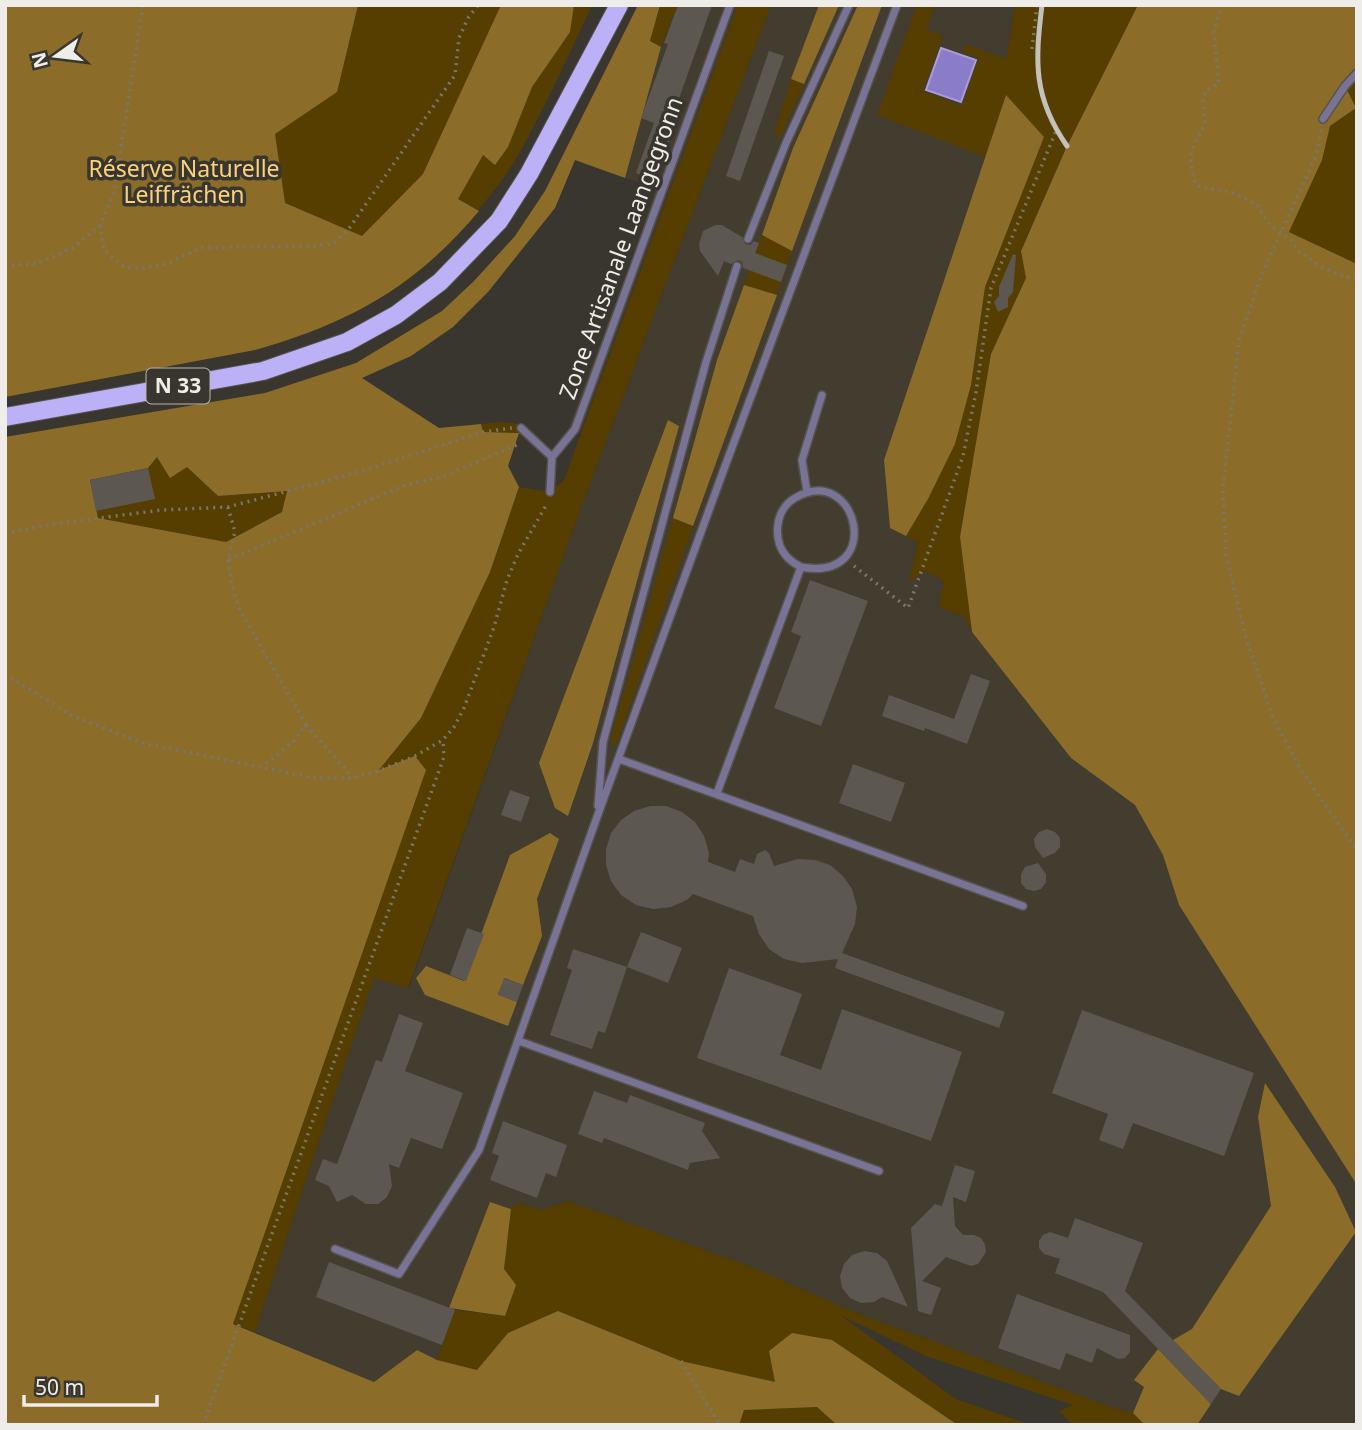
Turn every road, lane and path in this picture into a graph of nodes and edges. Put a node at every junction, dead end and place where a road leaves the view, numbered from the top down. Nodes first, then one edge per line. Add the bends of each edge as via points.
1 (144, 5) edge
2 (478, 5) edge
3 (610, 5) edge
4 (619, 5) edge
5 (730, 5) edge
6 (849, 5) edge
7 (897, 5) edge
8 (1037, 5) edge
9 (1224, 5) edge
10 (1032, 49) dead end
11 (1357, 73) edge
12 (579, 82) junction
13 (1323, 120) joint
14 (1056, 131) dead end
15 (100, 225) junction
16 (1280, 232) junction
17 (747, 239) dead end
18 (5, 265) edge
19 (737, 266) dead end
20 (1357, 279) edge
21 (822, 395) dead end
22 (5, 416) edge
23 (521, 428) joint
24 (532, 438) junction
25 (552, 457) junction
26 (550, 492) joint
27 (807, 492) junction
28 (229, 507) junction
29 (5, 533) edge
30 (844, 558) junction
31 (228, 560) junction
32 (801, 567) junction
33 (5, 674) edge
34 (306, 725) junction
35 (443, 740) junction
36 (618, 759) junction
37 (263, 766) junction
38 (353, 778) junction
39 (717, 793) junction
40 (597, 817) junction
41 (1357, 850) edge
42 (1023, 906) dead end
43 (519, 1041) junction
44 (879, 1171) dead end
45 (335, 1249) dead end
46 (681, 1361) dead end
47 (203, 1425) edge
48 (720, 1425) edge

1 - 15 path via 114,193
2 - 15 path via 459,38 455,75 348,230 334,243 201,248 166,264 124,267 104,250
3 - 12 main road, N 33
4 - 12 main road, N 33
5 - 25 lane, Zone Artisanale Laangegronn via 575,429
6 - 17 lane
7 - 36 lane
8 - 10 path
9 - 16 path via 1214,32 1219,83 1206,91 1205,123 1190,158 1192,172 1200,187 1235,193 1257,205
11 - 13 lane
12 - 22 main road, N 33 via 499,221 440,282 396,315 347,342 263,371
13 - 16 path via 1316,156
14 - 30 path via 990,288 963,457 908,608
15 - 18 path via 74,247 36,264
16 - 20 path via 1321,267
16 - 41 path via 1239,340 1223,489 1226,555 1245,635 1274,720 1301,770
19 - 40 lane via 706,362 604,741
21 - 27 lane via 802,460
23 - 24 lane
23 - 28 path via 483,432
24 - 25 lane
24 - 31 path via 441,477 405,485
25 - 26 lane
26 - 35 path via 507,580 464,708
27 - 30 lane via 839,498 850,511 856,527
27 - 32 lane via 792,499 781,512 777,527 779,544
28 - 29 path via 136,513
28 - 31 path via 235,532
30 - 32 lane via 832,567
31 - 34 path via 240,610
32 - 39 lane
33 - 37 path via 71,715 142,743
34 - 37 path
34 - 38 path
35 - 38 path via 415,756
35 - 47 path via 444,757
36 - 39 lane
36 - 40 lane
37 - 38 path via 314,778
39 - 42 lane
40 - 43 lane
43 - 44 lane
43 - 45 lane via 480,1150 399,1273
46 - 48 path

